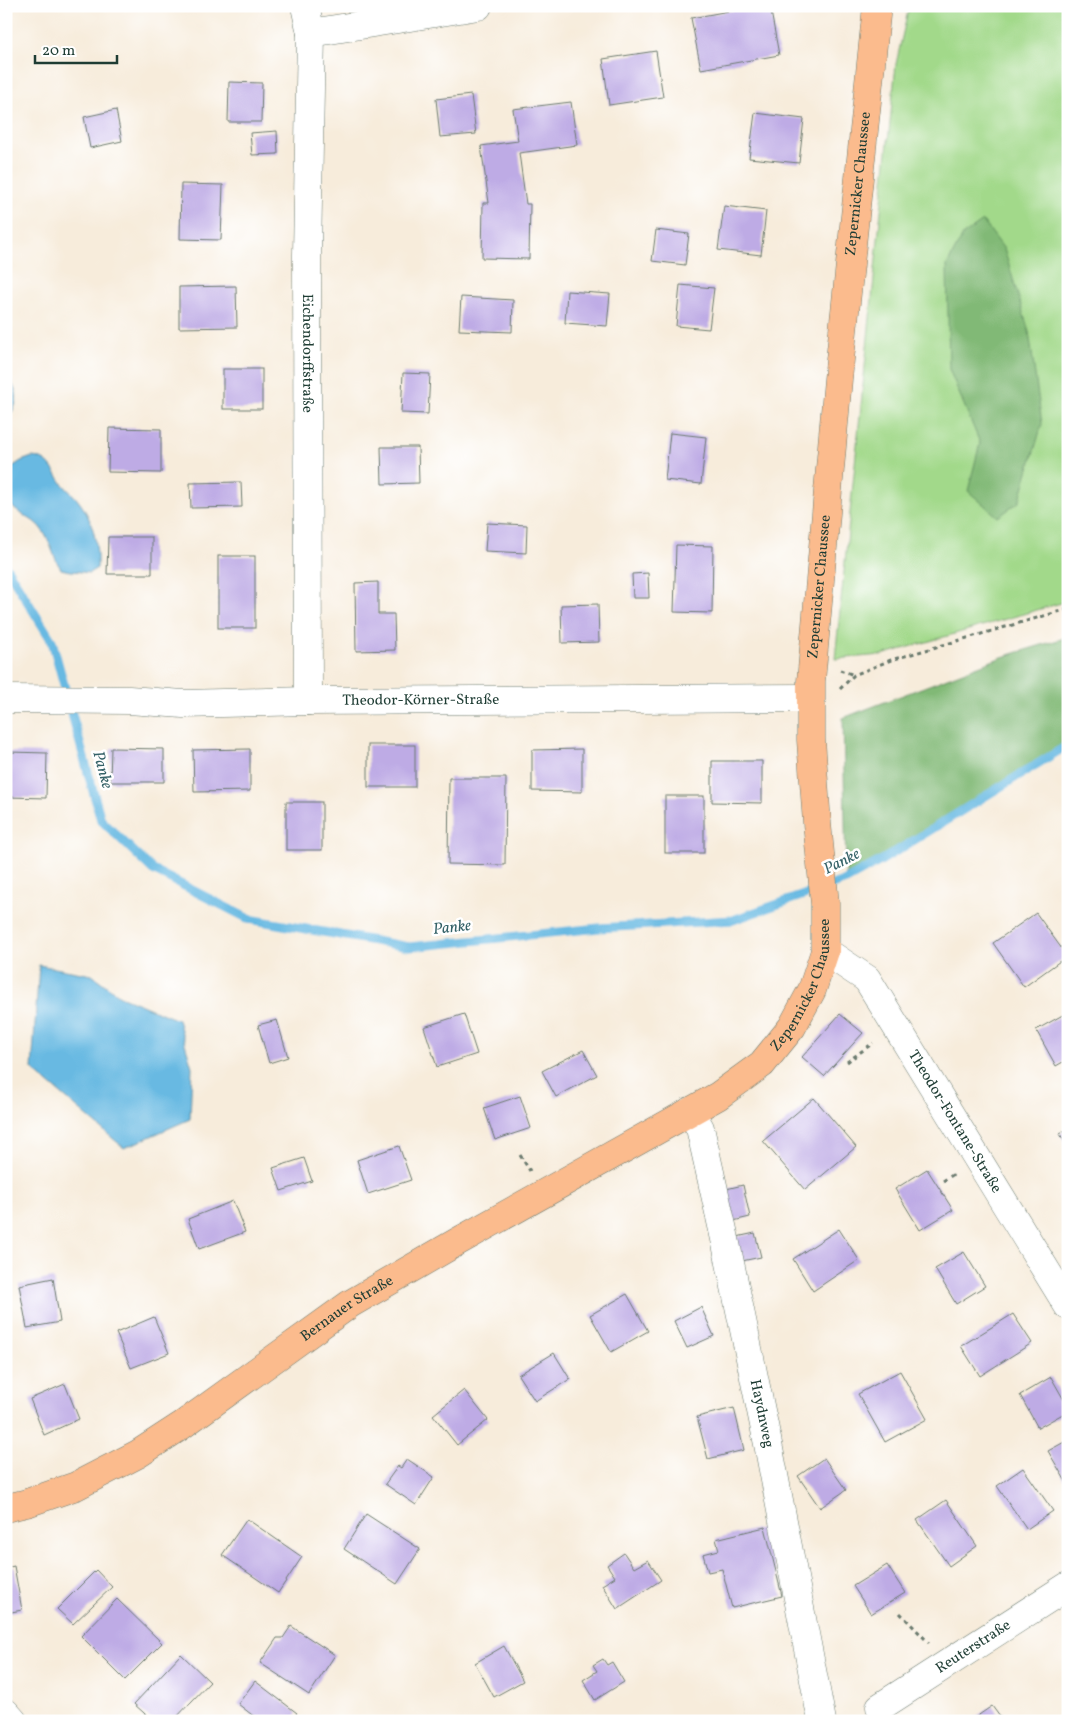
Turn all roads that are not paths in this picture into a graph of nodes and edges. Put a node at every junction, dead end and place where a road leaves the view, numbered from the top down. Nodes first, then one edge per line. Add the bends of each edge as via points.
1 (305, 6) edge
2 (478, 6) edge
3 (877, 6) edge
4 (311, 33) junction
5 (810, 698) junction
6 (19, 699) edge
7 (308, 701) junction
8 (825, 951) junction
9 (690, 1111) junction
10 (1068, 1306) edge
11 (6, 1508) edge
12 (1068, 1586) edge
13 (880, 1707) dead end
14 (6, 1714) edge
15 (13, 1721) edge
16 (822, 1721) edge

1 - 4 street, Eichendorffstraße
2 - 4 street
3 - 5 main road, Zepernicker Chaussee via 838,378
4 - 7 street, Eichendorffstraße via 307,256
5 - 7 street, Theodor-Körner-Straße
5 - 8 main road, Zepernicker Chaussee via 825,904
6 - 7 street, Theodor-Körner-Straße via 183,704
8 - 9 main road, Zepernicker Chaussee via 812,990 796,1020 762,1064 718,1096
8 - 10 street, Theodor-Fontane-Straße via 867,979
9 - 11 main road, Bernauer Straße via 350,1304 138,1454 76,1486
9 - 16 street, Haydnweg via 700,1128 727,1249
12 - 13 street, Reuterstraße
14 - 15 street

